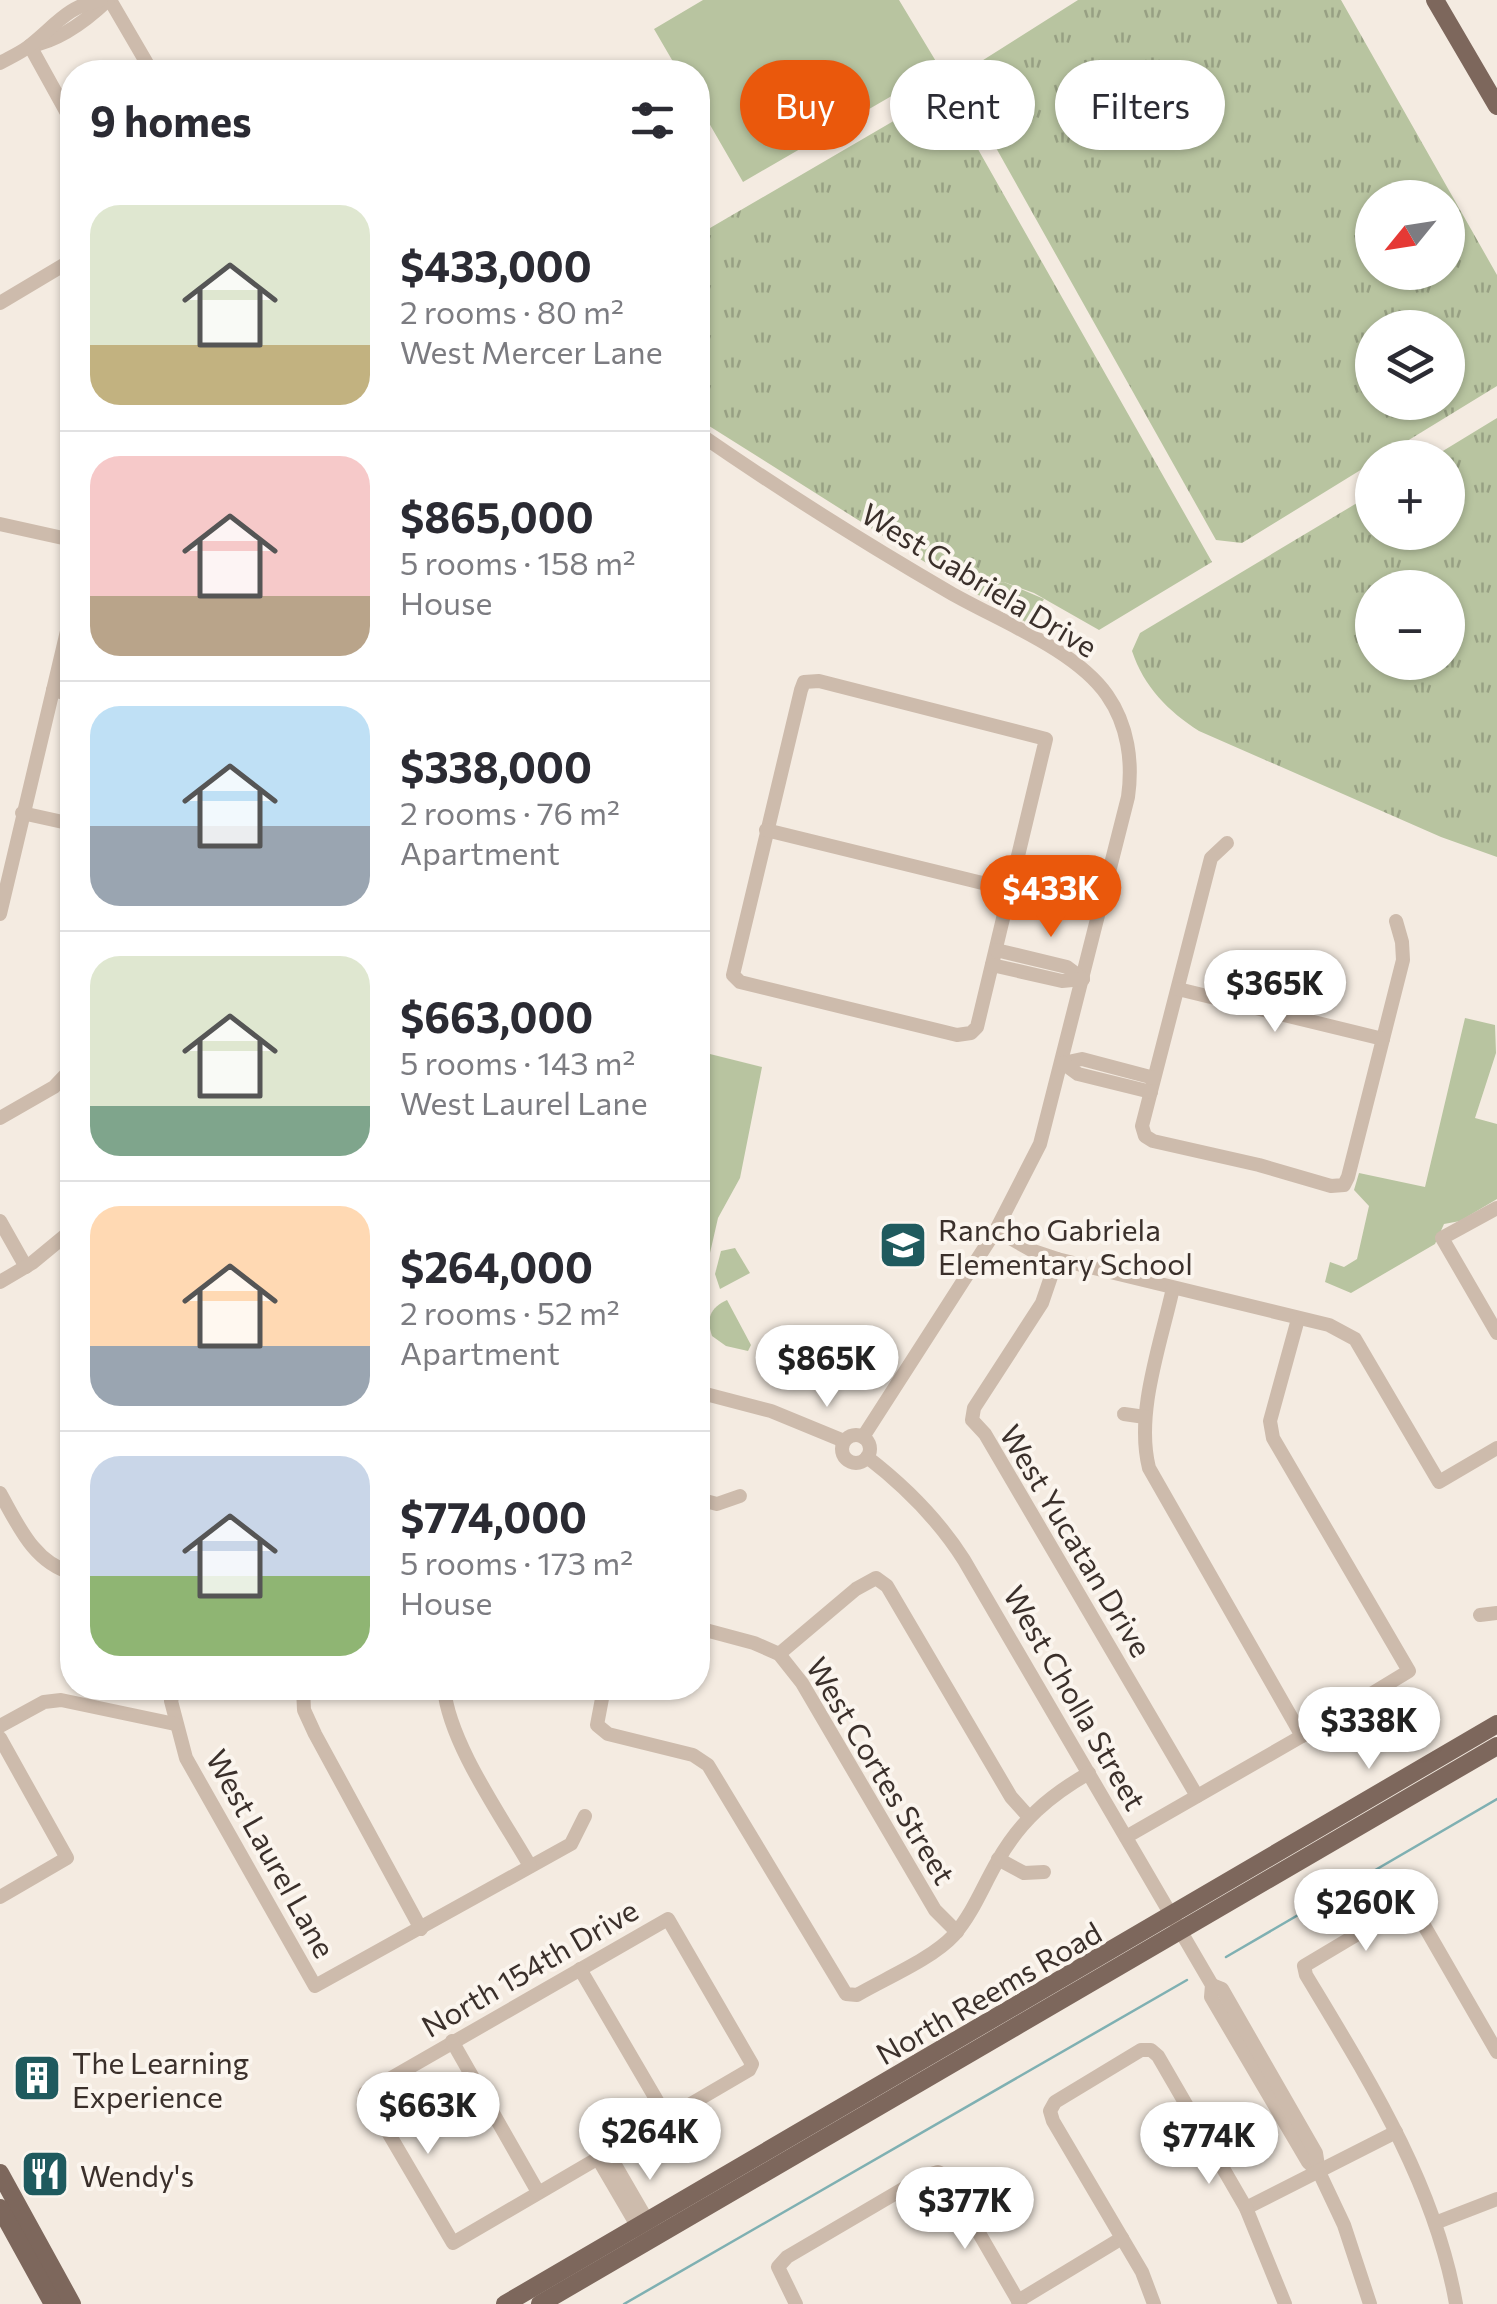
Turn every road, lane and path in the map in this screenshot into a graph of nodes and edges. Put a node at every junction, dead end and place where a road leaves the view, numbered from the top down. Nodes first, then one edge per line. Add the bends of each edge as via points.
1 (107, 0) edge
2 (1435, 0) edge
3 (30, 46) junction
4 (144, 60) edge
5 (0, 63) edge
6 (60, 100) edge
7 (1497, 106) edge
8 (60, 267) edge
9 (0, 303) edge
10 (710, 441) edge
11 (0, 524) edge
12 (60, 537) edge
13 (60, 661) edge
14 (53, 690) junction
15 (60, 692) edge
16 (22, 813) junction
17 (60, 821) edge
18 (766, 830) junction
19 (1227, 843) dead end
20 (1011, 890) junction
21 (0, 914) edge
22 (1396, 922) dead end
23 (996, 950) junction
24 (992, 965) junction
25 (1083, 979) junction
26 (1178, 989) junction
27 (1383, 1040) junction
28 (1063, 1063) junction
29 (60, 1081) edge
30 (1153, 1085) junction
31 (0, 1118) edge
32 (1497, 1208) edge
33 (0, 1221) edge
34 (996, 1230) junction
35 (60, 1240) edge
36 (1057, 1259) junction
37 (26, 1267) junction
38 (0, 1282) edge
39 (1173, 1288) junction
40 (1298, 1319) junction
41 (1497, 1333) edge
42 (710, 1395) edge
43 (1124, 1414) dead end
44 (1145, 1417) junction
45 (862, 1437) junction
46 (844, 1441) junction
47 (1497, 1448) edge
48 (867, 1456) junction
49 (0, 1493) edge
50 (740, 1496) dead end
51 (710, 1502) edge
52 (60, 1570) edge
53 (1497, 1613) edge
54 (1480, 1614) dead end
55 (710, 1631) edge
56 (779, 1654) junction
57 (172, 1700) edge
58 (303, 1700) edge
59 (445, 1700) edge
60 (602, 1700) edge
61 (175, 1724) junction
62 (1497, 1724) edge
63 (0, 1726) edge
64 (1302, 1736) junction
65 (0, 1738) edge
66 (1497, 1746) edge
67 (1089, 1772) junction
68 (1196, 1796) junction
69 (586, 1816) dead end
70 (1028, 1816) junction
71 (1126, 1837) junction
72 (78, 1839) dead end
73 (65, 1853) junction
74 (998, 1859) junction
75 (530, 1866) junction
76 (1044, 1872) dead end
77 (0, 1898) edge
78 (1176, 1924) junction
79 (421, 1929) junction
80 (957, 1932) junction
81 (580, 1969) junction
82 (452, 2041) junction
83 (1497, 2052) edge
84 (666, 2116) junction
85 (1396, 2132) junction
86 (602, 2154) junction
87 (1319, 2172) junction
88 (0, 2173) edge
89 (538, 2192) junction
90 (1497, 2199) edge
91 (0, 2208) edge
92 (1246, 2208) junction
93 (1435, 2223) junction
94 (647, 2232) junction
95 (1122, 2238) junction
96 (22, 2246) junction
97 (42, 2250) junction
98 (1019, 2302) edge
99 (53, 2304) edge
100 (72, 2304) edge
101 (505, 2304) edge
102 (540, 2304) edge
103 (796, 2304) edge
104 (1154, 2304) edge
105 (1286, 2304) edge
106 (1370, 2304) edge
107 (1456, 2304) edge

1 - 3 street via 93,15
1 - 4 street
2 - 7 main road
3 - 5 street
3 - 6 street
8 - 9 street
10 - 25 street, West Gabriela Drive via 902,564 1074,662 1107,695 1127,741 1130,782
11 - 12 street
13 - 14 street
14 - 15 street
14 - 16 street
16 - 17 street
16 - 21 street
18 - 20 street
18 - 20 street via 804,682 819,681 1046,740
18 - 24 street via 733,975 740,982 957,1035 976,1027
19 - 26 street via 1211,858
20 - 23 street
22 - 27 street via 1403,960
23 - 24 street
23 - 25 street via 1067,967
24 - 25 street via 1062,981
25 - 28 street, West Gabriela Drive
26 - 27 street
26 - 30 street
27 - 30 street via 1344,1185 1152,1142 1142,1126
28 - 30 street via 1082,1059
28 - 34 street, West Gabriela Drive via 1040,1144
29 - 31 street
32 - 41 street via 1442,1238
33 - 37 street
34 - 36 street
34 - 45 street, West Gabriela Drive
35 - 37 street
36 - 39 street
36 - 68 street, West Yucatan Drive via 1049,1291 972,1420
37 - 38 street
39 - 40 street
39 - 44 street
40 - 47 street via 1355,1338 1439,1482
40 - 64 street via 1270,1422 1273,1438 1409,1670
42 - 46 street via 782,1414
43 - 44 street
44 - 64 street via 1149,1468
45 - 46 street
45 - 48 street
46 - 48 street via 850,1462
48 - 67 street, West Cholla Street via 952,1541
49 - 52 street via 24,1537
50 - 51 street
53 - 54 street
55 - 56 street, West Cortes Street
56 - 70 street via 876,1578
56 - 80 street, West Cortes Street via 935,1910
57 - 61 street, West Laurel Lane
58 - 79 street
59 - 75 street via 456,1735
60 - 80 street via 598,1725 608,1734 693,1755 708,1765 846,1994 857,1995
61 - 63 street via 61,1700
61 - 79 street, West Laurel Lane via 186,1758 315,1986
62 - 78 main road, North Reems Road
64 - 68 street
65 - 73 street
66 - 78 main road, North Reems Road
67 - 70 street
67 - 71 street, West Cholla Street
68 - 71 street
69 - 75 street via 571,1844
70 - 74 street
71 - 78 street, West Cholla Street
72 - 73 street
73 - 77 street
74 - 76 street via 1024,1873
74 - 80 street
75 - 79 street
78 - 87 street, West Cholla Street
78 - 94 main road, North Reems Road
81 - 82 street, North 154th Drive
81 - 84 street
81 - 84 street, North 154th Drive via 668,1920 752,2064
82 - 89 street
82 - 89 street, North 154th Drive via 365,2093 452,2243
83 - 85 street via 1409,1907 1304,1966
84 - 86 street
85 - 87 street
85 - 93 street
86 - 89 street
86 - 94 street
87 - 92 street
87 - 106 street, West Cholla Street
88 - 97 main road
90 - 93 street
91 - 96 main road
92 - 95 street via 1158,2056 1141,2050 1054,2102 1050,2111
92 - 105 street
93 - 107 street
94 - 101 main road, North Reems Road
94 - 102 main road, North Reems Road
95 - 98 street
95 - 104 street
96 - 97 main road
96 - 99 main road
97 - 100 main road
98 - 103 street via 938,2172 787,2256 778,2267

